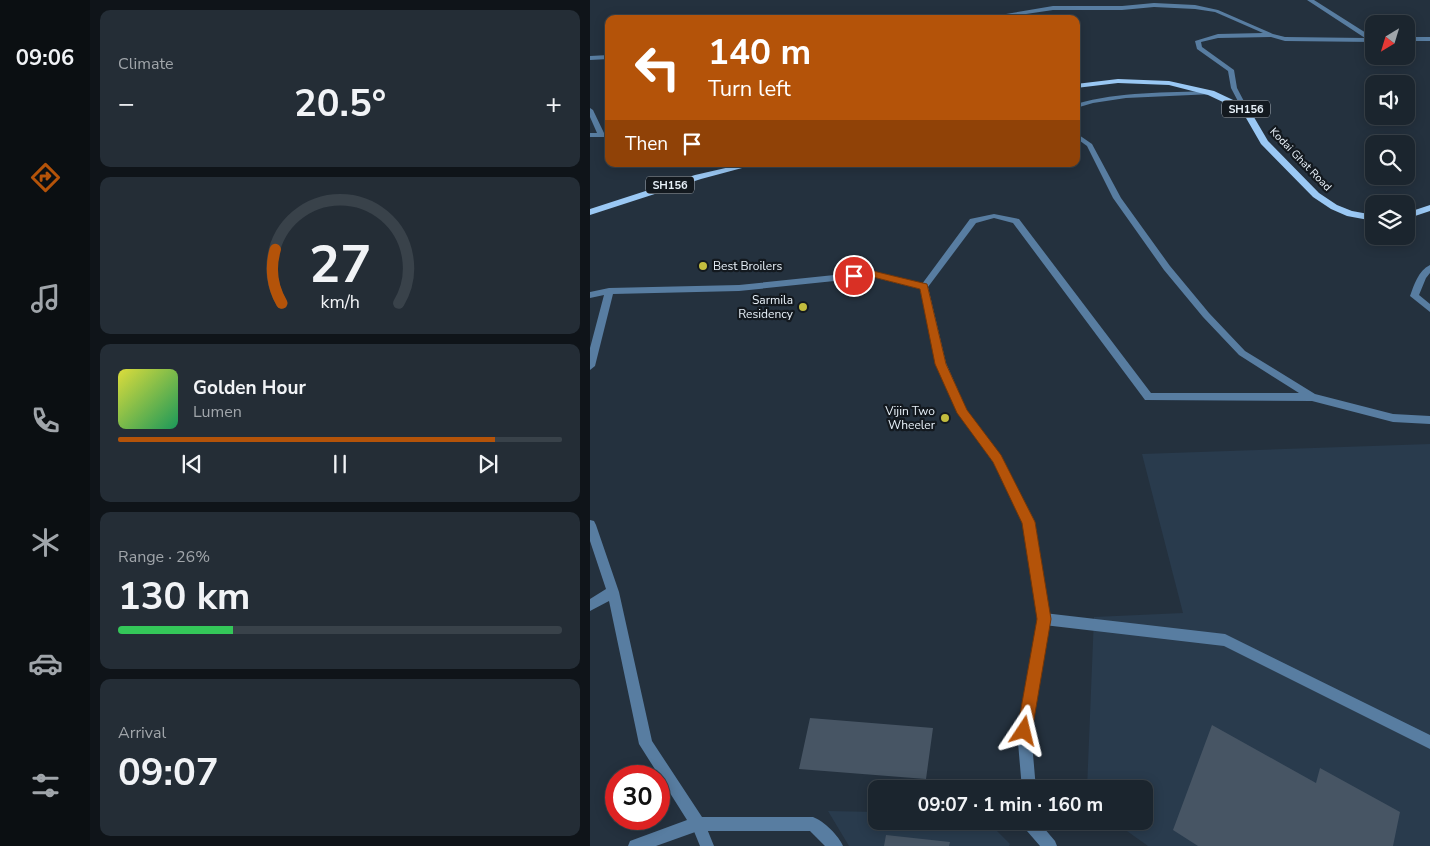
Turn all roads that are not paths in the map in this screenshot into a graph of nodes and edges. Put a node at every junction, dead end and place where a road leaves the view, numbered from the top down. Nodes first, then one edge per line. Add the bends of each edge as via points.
1 (1310, 0) edge
2 (1006, 15) edge
3 (1271, 35) junction
4 (1365, 35) edge
5 (1430, 39) edge
6 (1365, 40) edge
7 (1415, 40) edge
8 (605, 57) edge
9 (590, 58) edge
10 (1080, 86) edge
11 (1211, 93) junction
12 (1080, 105) edge
13 (1245, 109) junction
14 (590, 110) edge
15 (605, 134) edge
16 (590, 135) edge
17 (605, 136) edge
18 (1080, 138) edge
19 (739, 167) edge
20 (1430, 208) edge
21 (590, 212) edge
22 (1415, 213) edge
23 (1365, 216) edge
24 (1430, 268) edge
25 (924, 287) junction
26 (609, 291) junction
27 (590, 294) edge
28 (1430, 309) edge
29 (590, 366) edge
30 (1312, 397) junction
31 (1430, 420) edge
32 (590, 525) edge
33 (613, 592) junction
34 (590, 604) edge
35 (1044, 619) junction
36 (1430, 742) edge
37 (1028, 780) edge
38 (698, 824) junction
39 (1036, 830) edge
40 (635, 846) edge
41 (708, 846) edge
42 (836, 846) edge
43 (1050, 846) edge

1 - 4 street
2 - 3 street via 1053,8 1195,7 1216,11
3 - 6 street via 1285,39
3 - 13 street via 1218,36 1198,40 1199,48 1231,70 1234,88
5 - 7 street
8 - 9 street
10 - 11 main road, SH156 via 1118,81 1169,83
11 - 12 street via 1123,97
11 - 13 main road, SH156
13 - 23 main road, Kodai Ghat Road / SH156 via 1264,142 1316,195 1334,207
14 - 15 street
16 - 17 street
18 - 30 street via 1090,145 1117,198 1167,268 1206,315 1242,354
19 - 21 main road, SH156 via 698,176
20 - 22 main road
24 - 28 street via 1414,296
25 - 26 street via 873,274 739,288
25 - 30 street via 973,221 994,216 1016,222 1148,398
25 - 35 street via 944,372 963,413 997,459 1029,522
26 - 27 street
26 - 29 street
30 - 31 street via 1393,418
32 - 33 street
33 - 34 street
33 - 38 street via 646,744
35 - 36 street via 1225,640
35 - 37 street via 1024,731
38 - 40 street
38 - 41 street
38 - 42 street via 813,824
39 - 43 street

